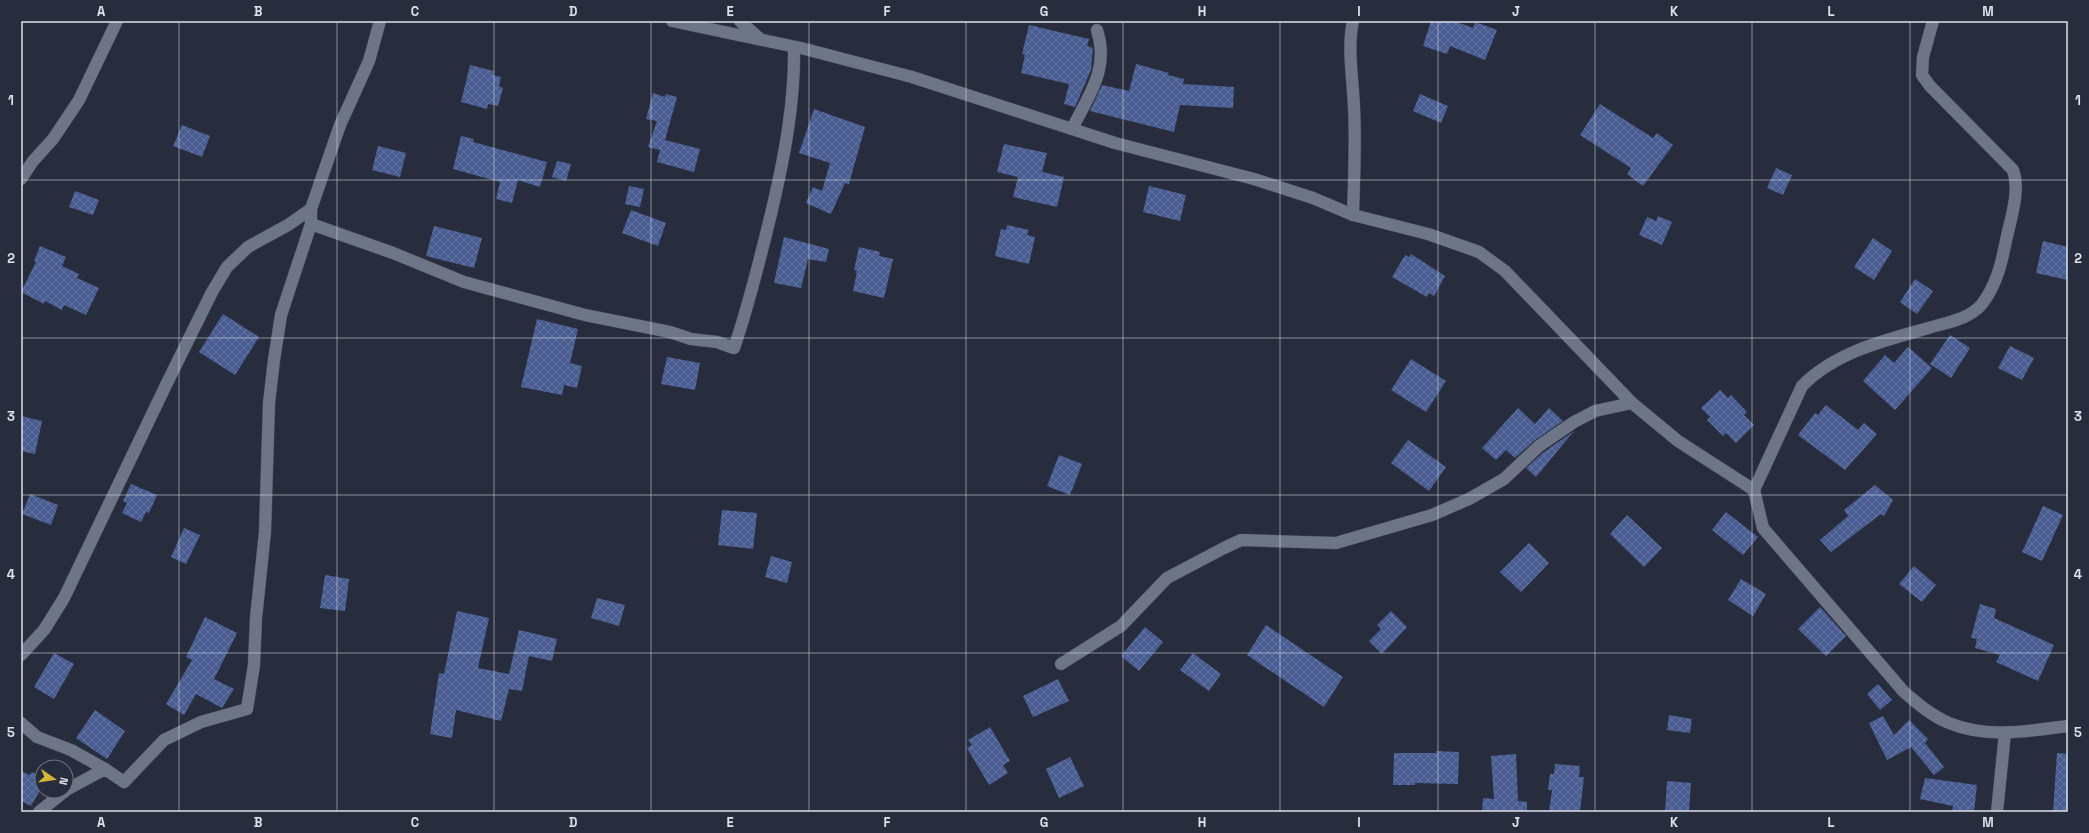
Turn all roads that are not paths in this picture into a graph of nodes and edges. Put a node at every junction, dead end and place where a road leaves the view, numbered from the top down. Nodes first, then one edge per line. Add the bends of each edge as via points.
1 (117, 21) edge
2 (380, 21) edge
3 (672, 21) edge
4 (740, 21) edge
5 (1353, 21) edge
6 (1932, 21) edge
7 (1097, 30) dead end
8 (761, 40) junction
9 (794, 46) junction
10 (1072, 129) junction
11 (21, 179) edge
12 (311, 208) junction
13 (1353, 215) junction
14 (311, 224) junction
15 (1632, 403) junction
16 (1754, 490) junction
17 (21, 655) edge
18 (1061, 664) dead end
19 (21, 723) edge
20 (2068, 726) edge
21 (2005, 733) junction
22 (105, 769) junction
23 (74, 785) edge
24 (54, 799) edge
25 (39, 812) edge
26 (1997, 812) edge

1 - 11 street via 78,100 53,139
2 - 12 street via 369,61 340,125
3 - 8 street
4 - 8 street
5 - 13 street via 1350,33 1356,146
6 - 16 street via 1923,57 1922,75 2013,170 2015,176 2010,224 1998,275 1982,305 1969,316 1877,343 1814,373 1802,386
7 - 10 street via 1101,41 1102,62
8 - 9 street
9 - 10 street via 912,77
9 - 14 street via 795,76 784,157 761,258 734,348 717,342 691,339 670,332 585,315 464,282
10 - 13 street via 1313,198
12 - 14 street
12 - 17 street via 288,225 248,247 227,268 212,292 166,385 64,598 44,630
13 - 15 street via 1428,234 1479,252 1505,271
14 - 22 street via 281,315 273,367 269,402 265,532 248,709 201,722 164,740 124,782
15 - 16 street via 1678,441
15 - 18 street via 1596,411 1574,422 1539,446 1504,479 1469,499 1432,515 1336,543 1241,540 1168,578 1121,626
16 - 21 street via 1763,528 1904,692 1927,711 1950,723 1975,730
19 - 22 street via 37,737 71,750
20 - 21 street
21 - 26 street
22 - 23 street
24 - 25 street

